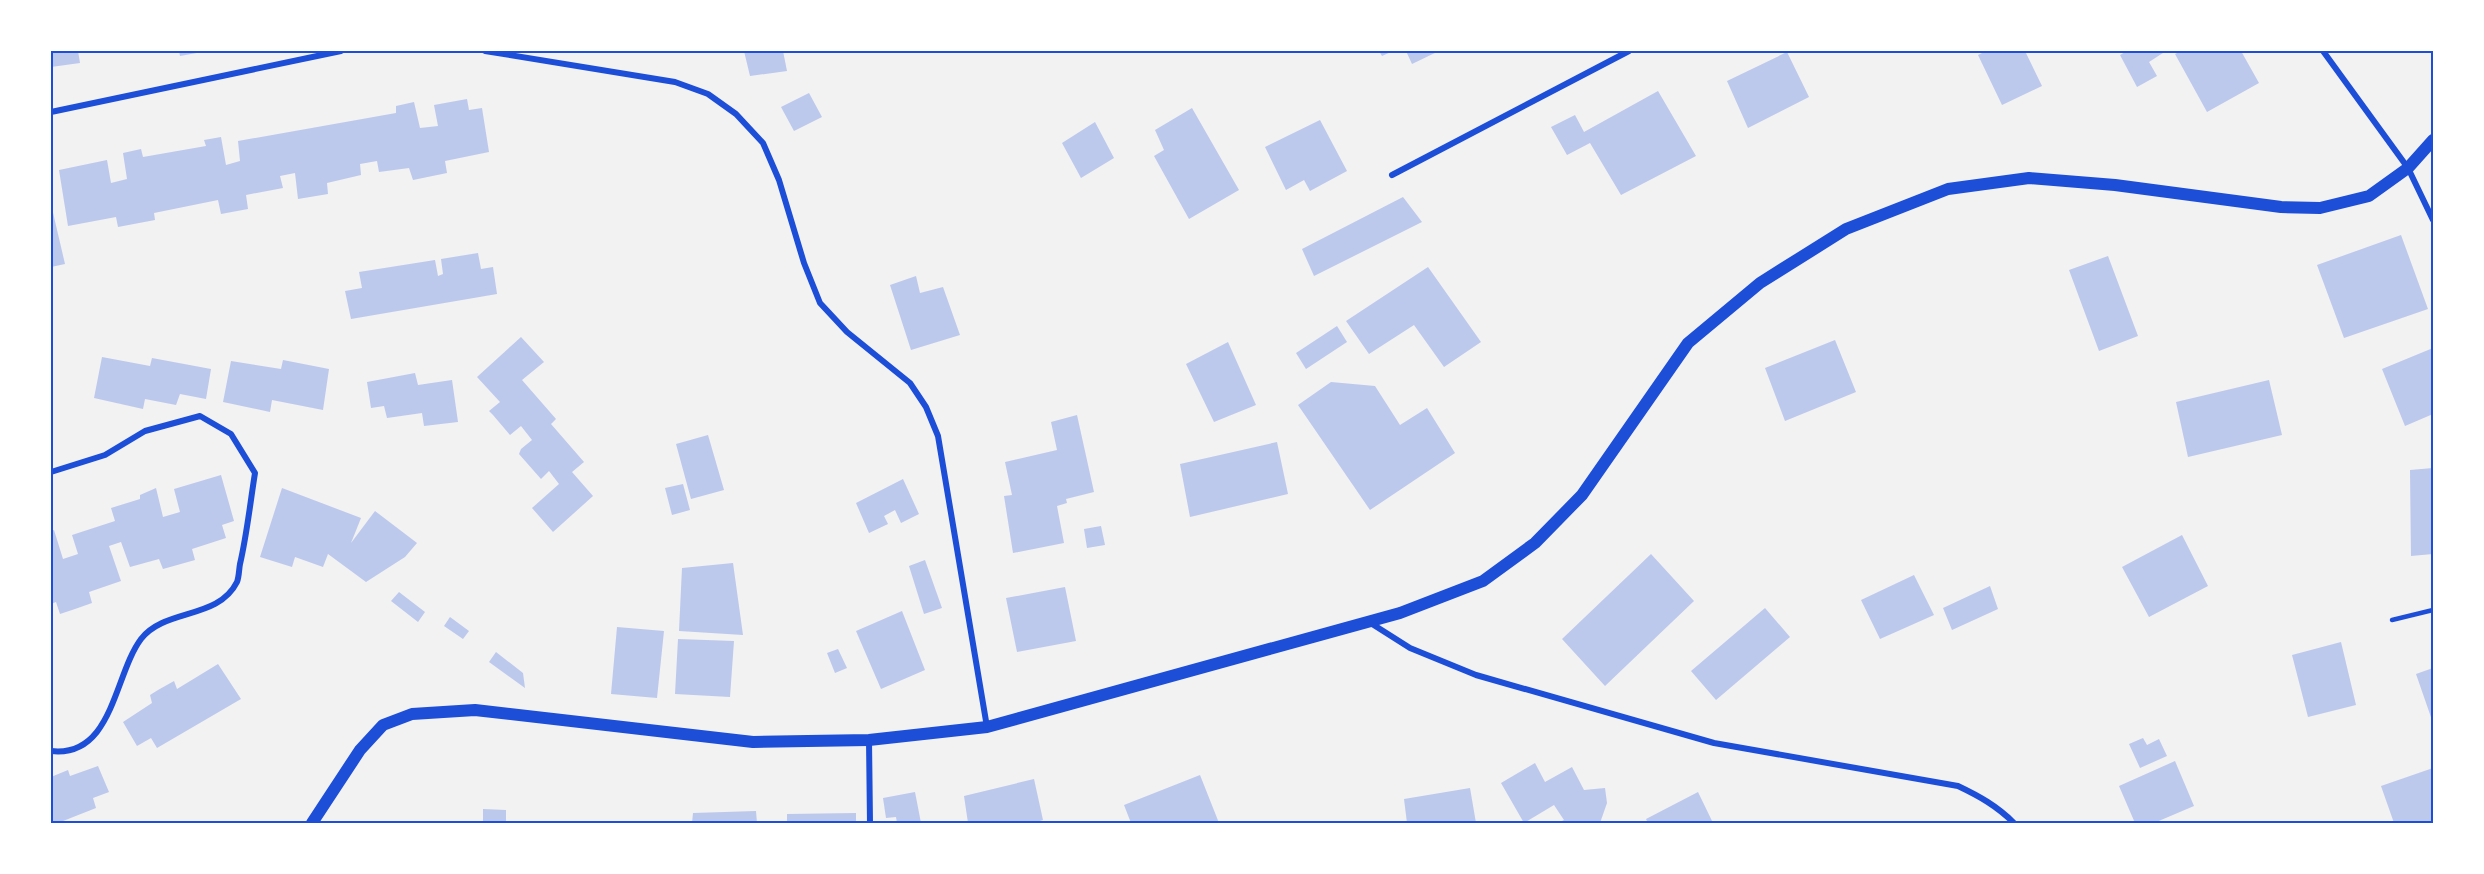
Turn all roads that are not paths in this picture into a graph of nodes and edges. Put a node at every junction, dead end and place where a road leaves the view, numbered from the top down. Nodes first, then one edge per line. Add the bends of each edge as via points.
1 (341, 51) edge
2 (485, 51) edge
3 (1629, 51) edge
4 (2323, 51) edge
5 (51, 112) edge
6 (2433, 140) edge
7 (2408, 168) junction
8 (1392, 175) dead end
9 (2433, 220) edge
10 (51, 472) edge
11 (2433, 610) edge
12 (2392, 620) dead end
13 (1369, 622) junction
14 (987, 727) junction
15 (869, 740) junction
16 (51, 751) edge
17 (312, 823) edge
18 (870, 823) edge
19 (2014, 823) edge

1 - 5 street
2 - 14 street via 675,82 708,94 736,114 763,143 820,303 847,332 910,383 927,407 938,436
3 - 8 street
4 - 7 street
6 - 7 main road
7 - 9 street
7 - 13 main road via 2369,196 2320,208 2281,207 2030,178 1948,189 1846,229 1760,283 1688,343 1582,495 1535,543 1483,581
10 - 16 street via 105,455 145,431 200,416 231,434 255,473 237,582 218,604 150,629 131,657 110,709 90,740 74,749
11 - 12 lane
13 - 14 main road
13 - 19 street via 1410,648 1476,675 1714,743 1958,786 1980,796
14 - 15 main road
15 - 17 main road via 753,742 475,710 412,714 383,725 360,750
15 - 18 street

